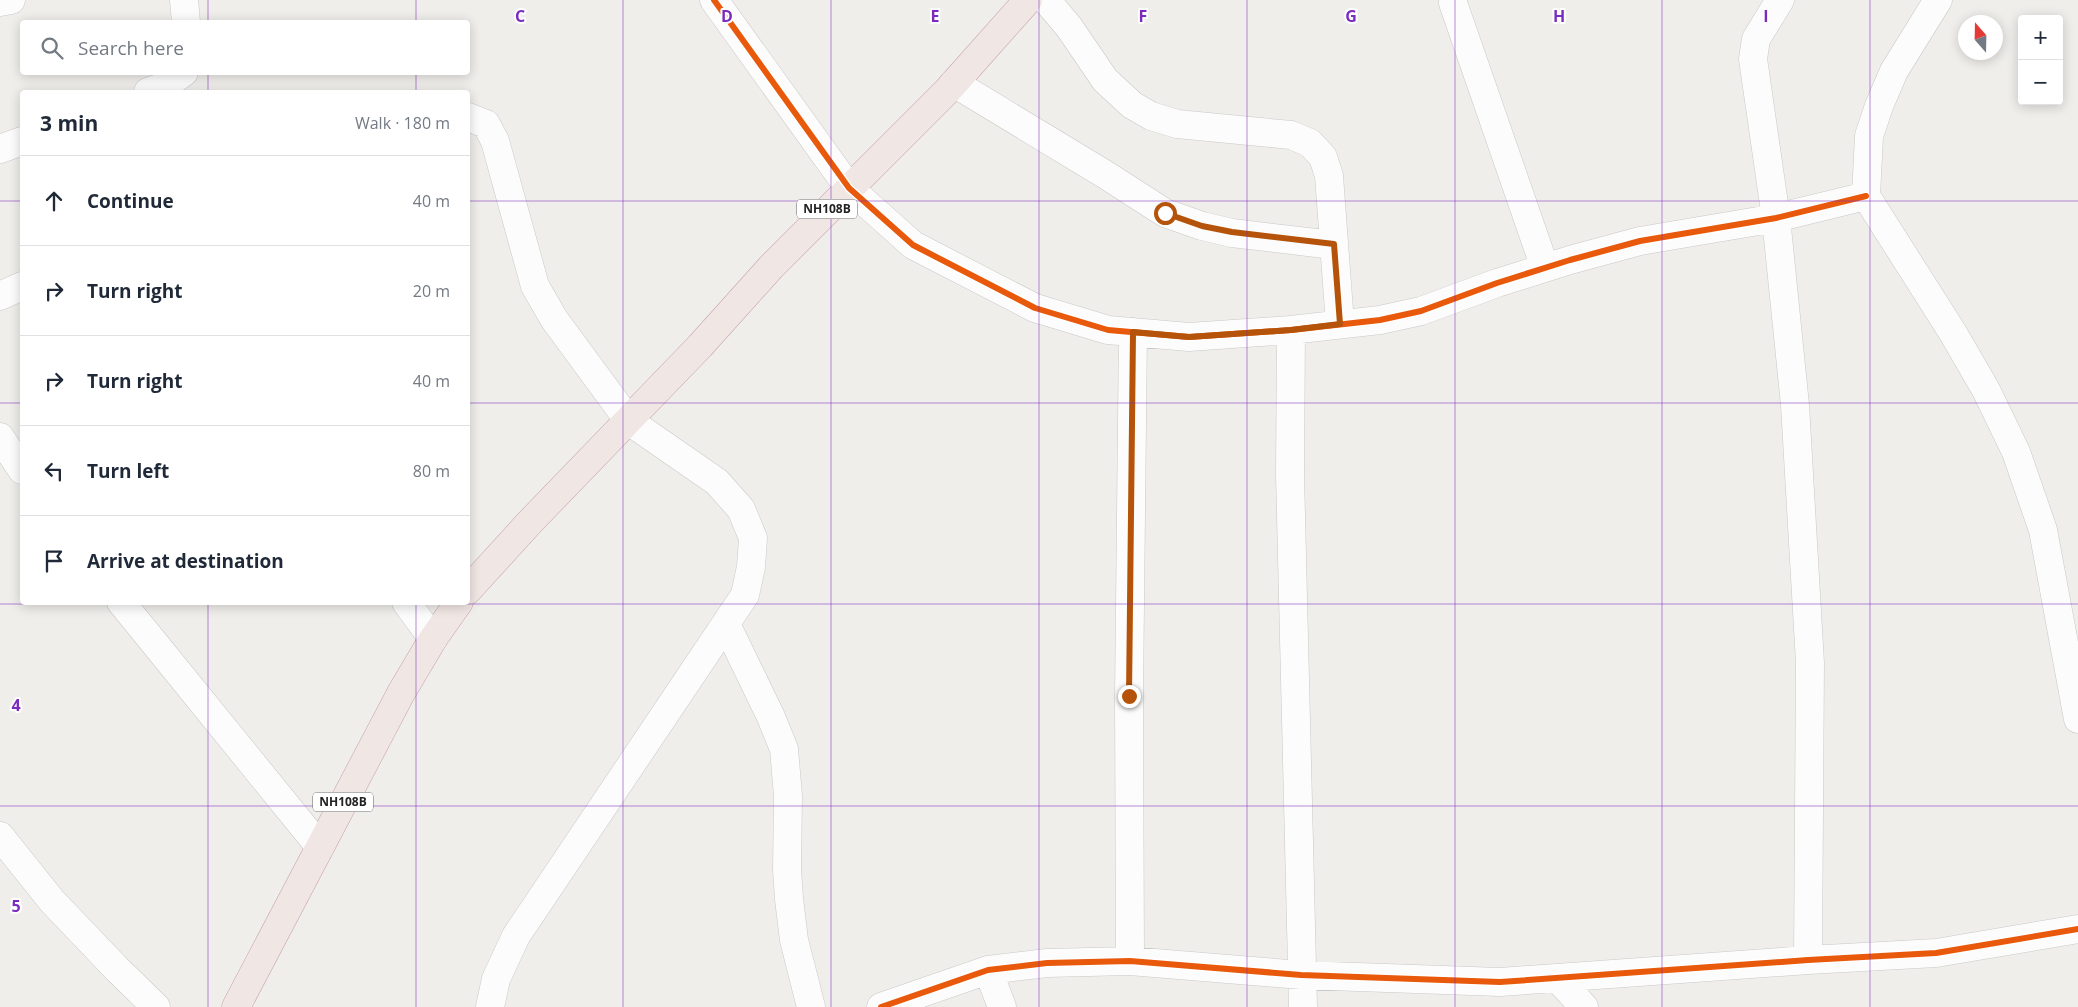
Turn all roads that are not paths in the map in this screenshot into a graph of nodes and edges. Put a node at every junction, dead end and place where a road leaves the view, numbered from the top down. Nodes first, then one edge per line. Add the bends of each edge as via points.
1 (11, 0) edge
2 (184, 0) edge
3 (714, 0) edge
4 (1028, 0) edge
5 (1046, 0) edge
6 (1780, 0) edge
7 (1938, 0) edge
8 (0, 2) edge
9 (1453, 3) dead end
10 (186, 20) edge
11 (180, 75) edge
12 (954, 83) junction
13 (154, 90) edge
14 (470, 118) edge
15 (20, 142) edge
16 (0, 149) edge
17 (848, 188) junction
18 (1866, 196) junction
19 (1776, 218) junction
20 (1334, 244) junction
21 (1545, 268) junction
22 (20, 287) edge
23 (0, 296) edge
24 (1340, 324) junction
25 (1291, 330) junction
26 (1133, 332) junction
27 (629, 421) junction
28 (0, 437) edge
29 (20, 467) edge
30 (470, 588) edge
31 (123, 605) edge
32 (408, 605) edge
33 (457, 605) edge
34 (726, 624) junction
35 (432, 639) junction
36 (2078, 719) edge
37 (0, 836) edge
38 (320, 847) junction
39 (2078, 929) edge
40 (1808, 960) junction
41 (1130, 961) junction
42 (988, 970) junction
43 (1301, 974) junction
44 (1557, 978) junction
45 (156, 1007) edge
46 (236, 1007) edge
47 (490, 1007) edge
48 (811, 1007) edge
49 (881, 1007) edge
50 (1002, 1007) edge
51 (1303, 1007) edge
52 (1584, 1007) edge

1 - 8 street
2 - 10 street
3 - 17 street
4 - 12 highway, NH108B
5 - 20 street via 1106,80 1132,105 1151,116 1177,124 1291,135 1310,143 1323,156 1329,176
6 - 19 street via 1756,39 1753,59
7 - 18 street via 1894,71 1879,106 1870,136
9 - 21 street
11 - 13 street
12 - 17 highway, NH108B
12 - 20 street via 1165,213 1232,232
14 - 27 street via 486,124 495,141 535,286 554,319
15 - 16 street
17 - 26 street via 913,245 961,271 1035,308 1108,330
17 - 27 highway, NH108B
18 - 19 street
18 - 36 street via 1953,333 2016,452 2043,530
19 - 21 street via 1640,241
19 - 40 street via 1795,405 1810,663
20 - 24 street
21 - 24 street via 1422,311
22 - 23 street
24 - 25 street
25 - 26 street via 1189,337
25 - 43 street via 1290,474
26 - 41 street
27 - 30 highway, NH108B
27 - 34 street via 716,482 741,509 753,538 751,567 745,595
28 - 29 street
31 - 38 street
32 - 35 street
33 - 35 highway, NH108B
34 - 47 street via 516,936 496,979
34 - 48 street via 784,749 789,899 794,940
35 - 38 highway, NH108B
37 - 45 street via 52,901
38 - 46 highway, NH108B
39 - 40 street via 1936,953
40 - 44 street
41 - 42 street via 1047,963
41 - 43 street
42 - 49 street
42 - 50 street
43 - 44 street via 1500,982
43 - 51 street
44 - 52 street

